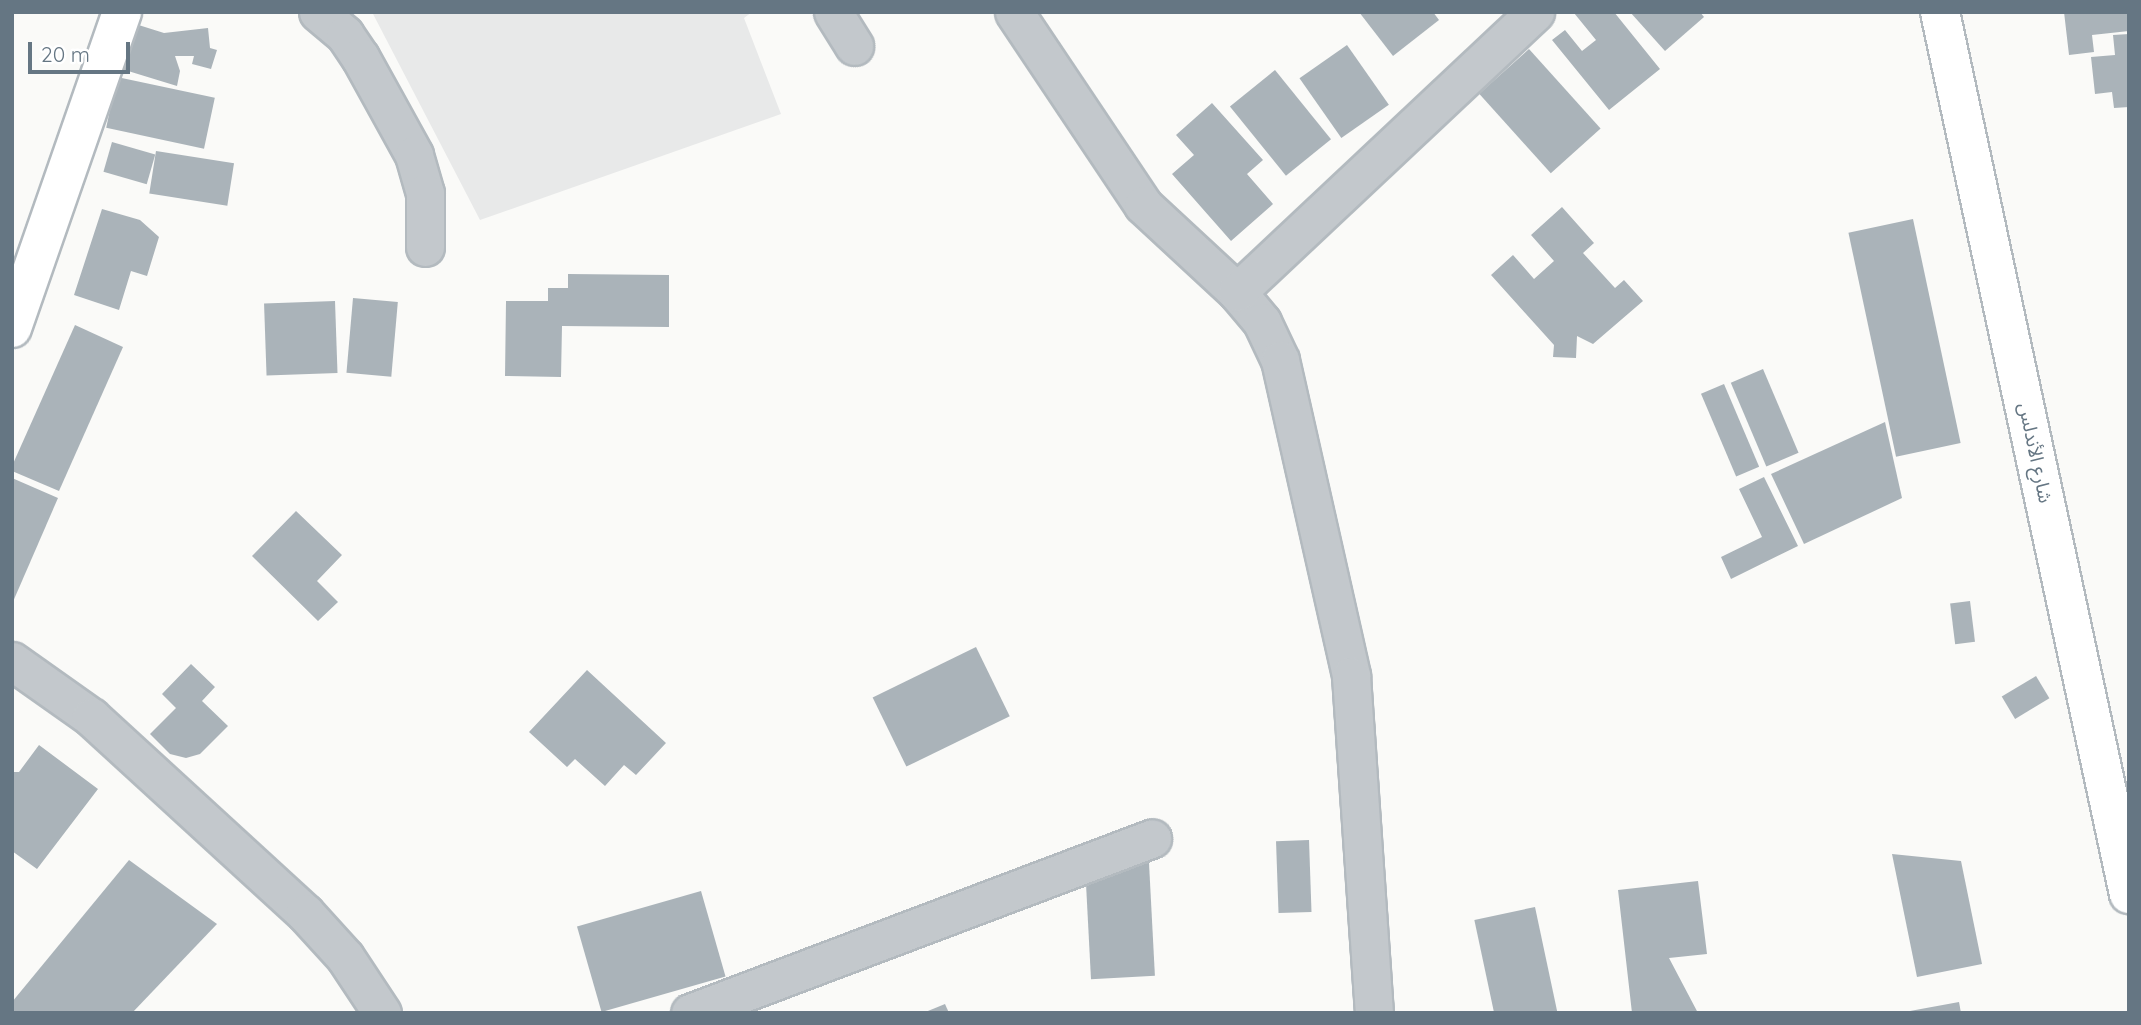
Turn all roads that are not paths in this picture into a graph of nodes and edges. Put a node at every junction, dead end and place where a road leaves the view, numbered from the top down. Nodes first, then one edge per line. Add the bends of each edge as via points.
1 (122, 12) edge
2 (318, 12) edge
3 (833, 12) edge
4 (1014, 12) edge
5 (1535, 12) edge
6 (1940, 12) edge
7 (854, 46) dead end
8 (425, 247) dead end
9 (1237, 292) junction
10 (12, 328) edge
11 (12, 661) edge
12 (1152, 838) dead end
13 (2129, 894) edge
14 (382, 1013) edge
15 (690, 1013) edge
16 (1374, 1013) edge

1 - 10 main road
2 - 8 street via 345,35 360,57 414,155 425,193
3 - 7 street
4 - 9 street via 1143,205
5 - 9 street
6 - 13 main road, شارع الأندلس
9 - 16 street via 1262,322 1280,360 1345,643
11 - 14 street via 91,717 305,913 345,957
12 - 15 street

